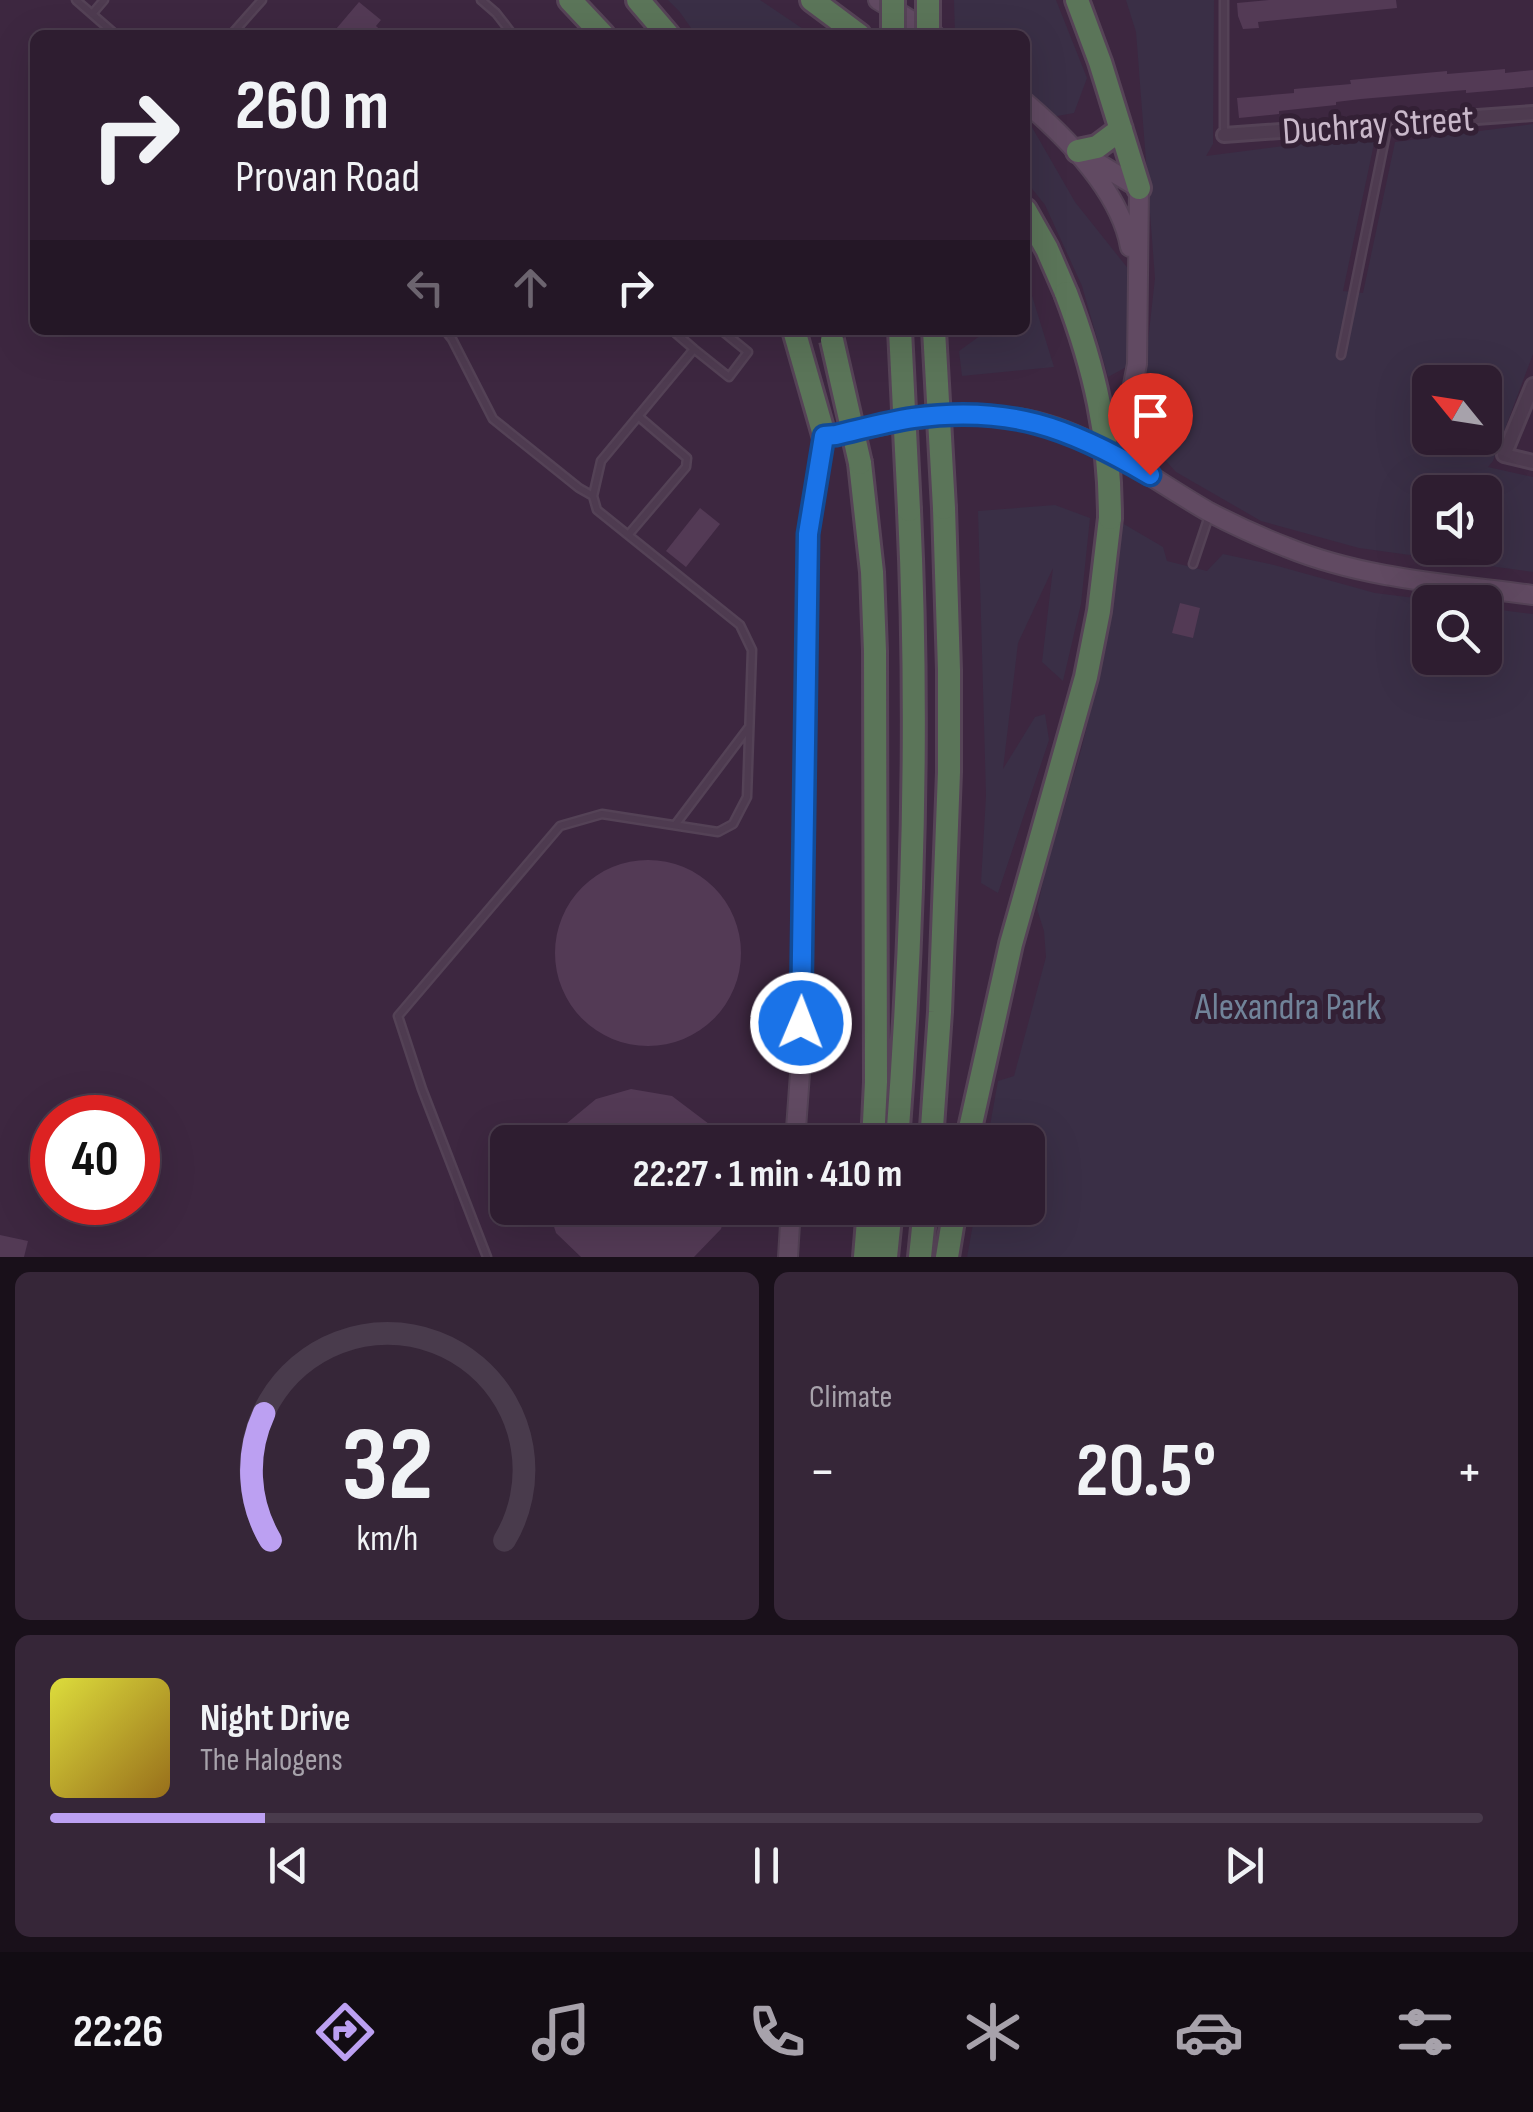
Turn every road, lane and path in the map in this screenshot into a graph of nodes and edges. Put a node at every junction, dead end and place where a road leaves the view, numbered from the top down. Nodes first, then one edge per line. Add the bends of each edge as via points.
1 (76, 0) edge
2 (104, 0) edge
3 (262, 0) edge
4 (481, 0) edge
5 (570, 0) edge
6 (638, 0) edge
7 (812, 0) edge
8 (878, 0) edge
9 (893, 0) edge
10 (928, 0) edge
11 (1077, 0) edge
12 (1224, 0) edge
13 (92, 14) junction
14 (110, 30) edge
15 (235, 30) edge
16 (509, 30) edge
17 (598, 30) edge
18 (664, 30) edge
19 (851, 30) edge
20 (892, 30) edge
21 (928, 30) edge
22 (928, 30) edge
23 (1030, 107) edge
24 (1533, 112) edge
25 (1388, 123) junction
26 (1121, 128) junction
27 (1224, 135) joint
28 (1078, 151) junction
29 (1138, 188) junction
30 (1030, 219) edge
31 (1137, 287) junction
32 (449, 335) edge
33 (678, 335) edge
34 (728, 335) edge
35 (795, 335) edge
36 (830, 335) edge
37 (900, 335) edge
38 (934, 335) edge
39 (694, 349) junction
40 (1341, 355) dead end
41 (1533, 385) edge
42 (638, 416) junction
43 (824, 436) junction
44 (1119, 457) junction
45 (1533, 462) edge
46 (593, 496) junction
47 (1210, 512) junction
48 (629, 534) junction
49 (1193, 564) dead end
50 (1533, 595) edge
51 (749, 727) junction
52 (675, 825) junction
53 (796, 1125) edge
54 (874, 1125) edge
55 (898, 1125) edge
56 (932, 1125) edge
57 (971, 1125) edge
58 (790, 1225) edge
59 (868, 1225) edge
60 (889, 1225) edge
61 (923, 1225) edge
62 (952, 1225) edge
63 (487, 1257) edge
64 (788, 1257) edge
65 (865, 1257) edge
66 (886, 1257) edge
67 (920, 1257) edge
68 (946, 1257) edge

1 - 13 lane
2 - 13 lane
3 - 15 lane
4 - 16 lane
5 - 17 highway
6 - 18 highway
7 - 19 highway
8 - 21 street
9 - 20 highway, bridge
10 - 22 highway, bridge
11 - 26 highway
12 - 27 lane
13 - 14 lane
23 - 28 street
24 - 25 street, Duchray Street
25 - 27 street, Duchray Street
25 - 40 lane
26 - 28 highway
26 - 29 highway
28 - 29 street
28 - 31 street via 1127,229
29 - 31 street
30 - 57 highway, bridge via 1085,343 1101,406 1110,518 1086,676 1012,944
31 - 44 street via 1137,364
32 - 46 lane via 493,419
33 - 39 lane
34 - 39 lane via 748,352 729,377
35 - 43 highway
36 - 54 highway, bridge via 860,463 872,572
37 - 55 highway, bridge via 915,755
38 - 56 highway, bridge via 950,670
39 - 42 lane
41 - 45 street via 1504,455
42 - 46 lane via 602,461
42 - 48 lane via 687,458 686,468
43 - 44 street via 912,418 1020,418
43 - 53 street via 808,534
44 - 47 street
46 - 48 lane via 597,510
47 - 49 lane
47 - 50 street via 1325,561
48 - 51 lane via 740,625 752,650
51 - 52 lane
51 - 52 lane via 747,797 733,824 718,832
52 - 63 lane via 602,814 560,826 398,1016
58 - 64 street
59 - 65 highway
60 - 66 highway
61 - 67 highway
62 - 68 highway

